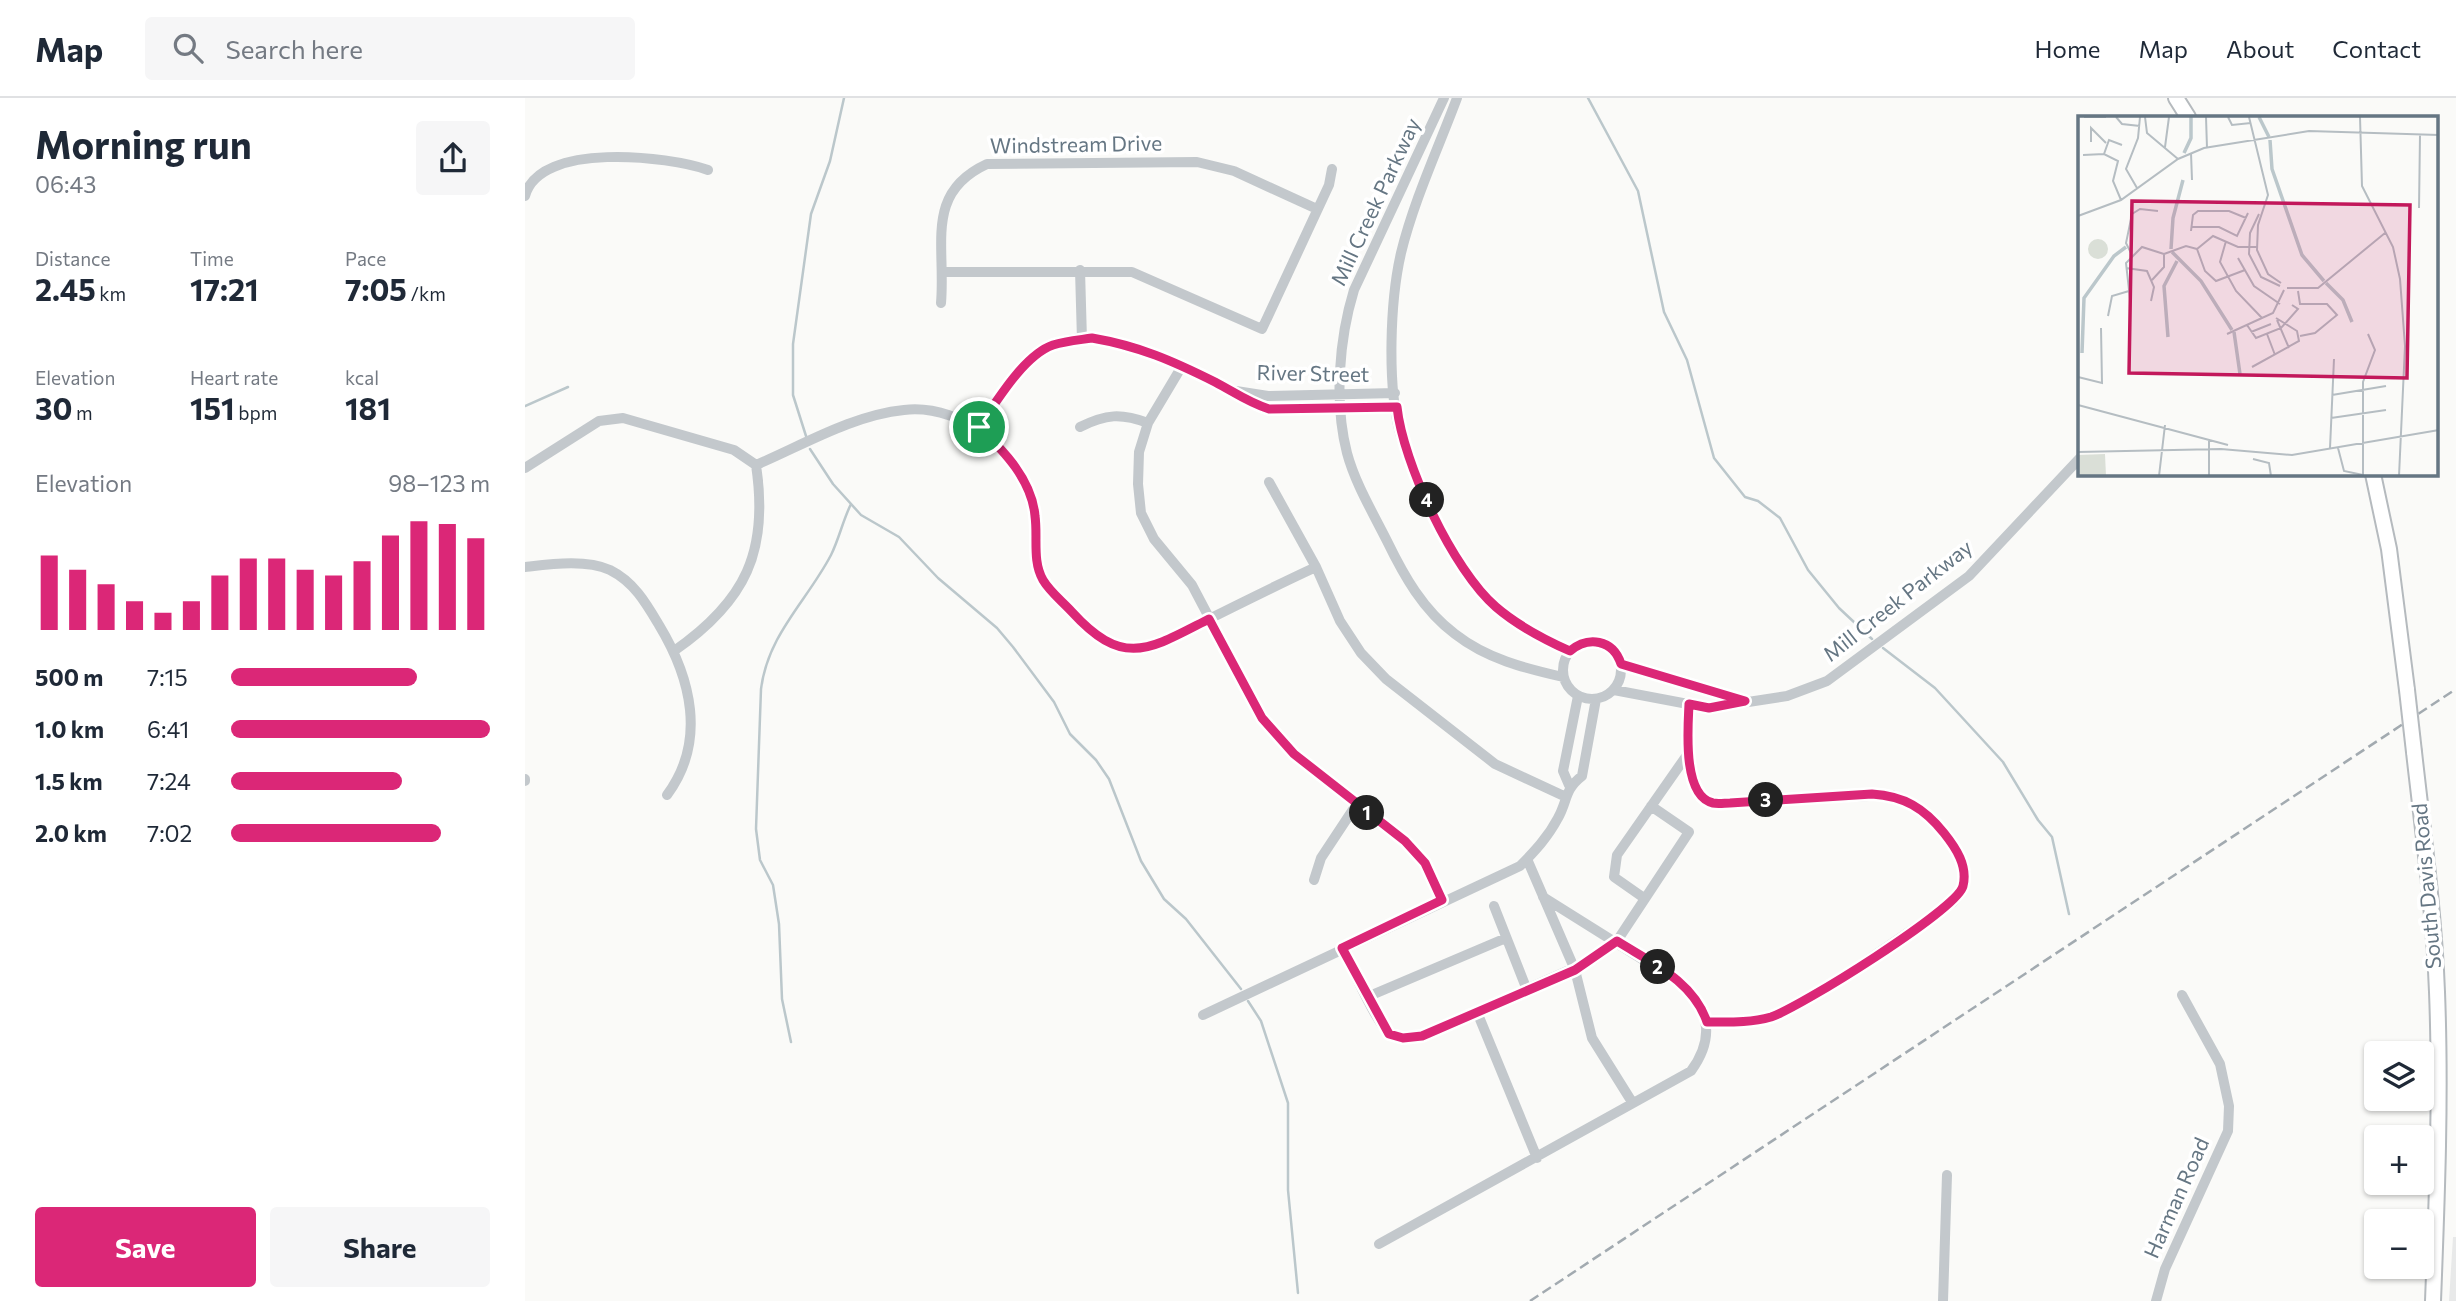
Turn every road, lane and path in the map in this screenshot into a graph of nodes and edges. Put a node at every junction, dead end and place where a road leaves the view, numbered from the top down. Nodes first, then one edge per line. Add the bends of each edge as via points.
1 (1444, 98) edge
2 (1457, 98) edge
3 (2176, 98) edge
4 (2187, 116) edge
5 (1332, 169) dead end
6 (708, 170) dead end
7 (525, 196) edge
8 (1317, 209) junction
9 (1080, 270) junction
10 (943, 272) junction
11 (941, 303) dead end
12 (1082, 340) junction
13 (1182, 366) junction
14 (1230, 390) junction
15 (1395, 393) junction
16 (1342, 397) junction
17 (1397, 407) junction
18 (1342, 409) junction
19 (1148, 423) junction
20 (979, 427) junction
21 (1080, 427) dead end
22 (2078, 460) edge
23 (526, 465) edge
24 (756, 466) junction
25 (2373, 476) edge
26 (1269, 482) dead end
27 (1315, 566) junction
28 (525, 567) edge
29 (1209, 619) junction
30 (674, 651) junction
31 (1570, 651) junction
32 (1621, 664) junction
33 (1563, 677) junction
34 (1614, 690) junction
35 (1578, 696) junction
36 (1596, 699) junction
37 (1745, 701) junction
38 (1689, 704) junction
39 (1687, 755) junction
40 (1569, 785) junction
41 (667, 795) dead end
42 (1566, 797) junction
43 (1356, 805) junction
44 (1651, 806) junction
45 (1527, 859) junction
46 (1314, 880) dead end
47 (1543, 897) junction
48 (1644, 898) junction
49 (1442, 900) junction
50 (1494, 906) dead end
51 (1506, 938) junction
52 (1617, 941) junction
53 (1342, 948) junction
54 (1575, 970) junction
55 (1527, 990) junction
56 (2182, 995) dead end
57 (1367, 997) junction
58 (1477, 1012) junction
59 (1203, 1015) dead end
60 (1707, 1022) junction
61 (1632, 1102) junction
62 (1537, 1158) junction
63 (1947, 1175) dead end
64 (1379, 1244) dead end
65 (1943, 1301) edge
66 (2156, 1301) edge
67 (2433, 1301) edge

1 - 16 street, Mill Creek Parkway via 1354,290 1342,349
2 - 15 street, Mill Creek Parkway via 1401,254 1392,318
3 - 4 main road
5 - 8 street
6 - 7 street via 682,161 583,159 549,169
8 - 9 street via 1262,328 1132,272
8 - 10 street, Windstream Drive via 1234,171 1197,162 986,164 965,174 949,193 942,214
9 - 10 street
9 - 12 street
10 - 11 street, Windstream Drive
12 - 13 street, River Street via 1132,345
12 - 20 street, River Street via 1051,346 1026,364
13 - 14 street, River Street
13 - 19 street
14 - 16 street, River Street via 1268,396
14 - 18 street, River Street via 1269,409
15 - 16 street, River Street
15 - 17 street, Mill Creek Parkway
16 - 18 street, Mill Creek Parkway
17 - 18 street, River Street
17 - 31 street, Mill Creek Parkway via 1399,430 1413,471 1465,569 1494,606 1523,628
18 - 33 street, Mill Creek Parkway via 1347,453 1361,488 1403,573 1433,616 1487,655
19 - 21 street via 1126,415 1103,415
19 - 29 street via 1139,452 1141,513 1154,539 1192,584
20 - 24 street via 907,409 870,415
20 - 29 street via 1006,453 1025,484 1035,515 1035,548 1043,579 1098,639 1121,648 1144,649
22 - 37 street, Mill Creek Parkway via 1969,576 1827,681 1787,696
23 - 24 street via 599,421 624,418 734,450
24 - 30 street via 761,526 753,558 736,592 712,621
25 - 67 main road, South Davis Road, bridge via 2389,549 2432,914 2439,1077
26 - 27 street
27 - 29 street
27 - 42 street via 1361,653 1386,679 1495,764
28 - 30 street via 590,565 620,576 636,589
29 - 43 street via 1262,718 1294,754
30 - 41 street via 685,676 689,731 678,780
31 - 32 street via 1596,641 1614,650
31 - 33 street
32 - 34 street
32 - 37 street
33 - 35 street
34 - 36 street
34 - 38 street, Mill Creek Parkway
35 - 36 street
35 - 40 street via 1563,771
36 - 40 street via 1582,776
37 - 38 street, Mill Creek Parkway via 1709,708
38 - 39 street
39 - 44 street
39 - 60 street via 1703,798 1713,803 1872,794 1909,801 1947,837 1965,873 1963,889 1953,902 1815,996 1774,1016
40 - 42 street
42 - 45 street via 1542,844
43 - 46 street via 1321,858
43 - 49 street via 1405,841 1425,863
44 - 48 street via 1616,855 1613,867 1614,877
44 - 48 street via 1689,832
45 - 47 street
45 - 49 street
47 - 52 street
47 - 54 street
48 - 52 street
49 - 53 street
50 - 51 street
51 - 55 street
51 - 57 street
52 - 54 street
52 - 60 street via 1685,986 1698,1000
53 - 57 street
53 - 59 street
54 - 55 street
54 - 61 street via 1592,1038
55 - 58 street
56 - 66 street, Harman Road via 2220,1064 2229,1106 2228,1131 2165,1269
57 - 58 street via 1389,1034 1403,1038 1422,1036
58 - 62 street
60 - 61 street via 1702,1057 1691,1071
61 - 62 street
62 - 64 street
63 - 65 street

